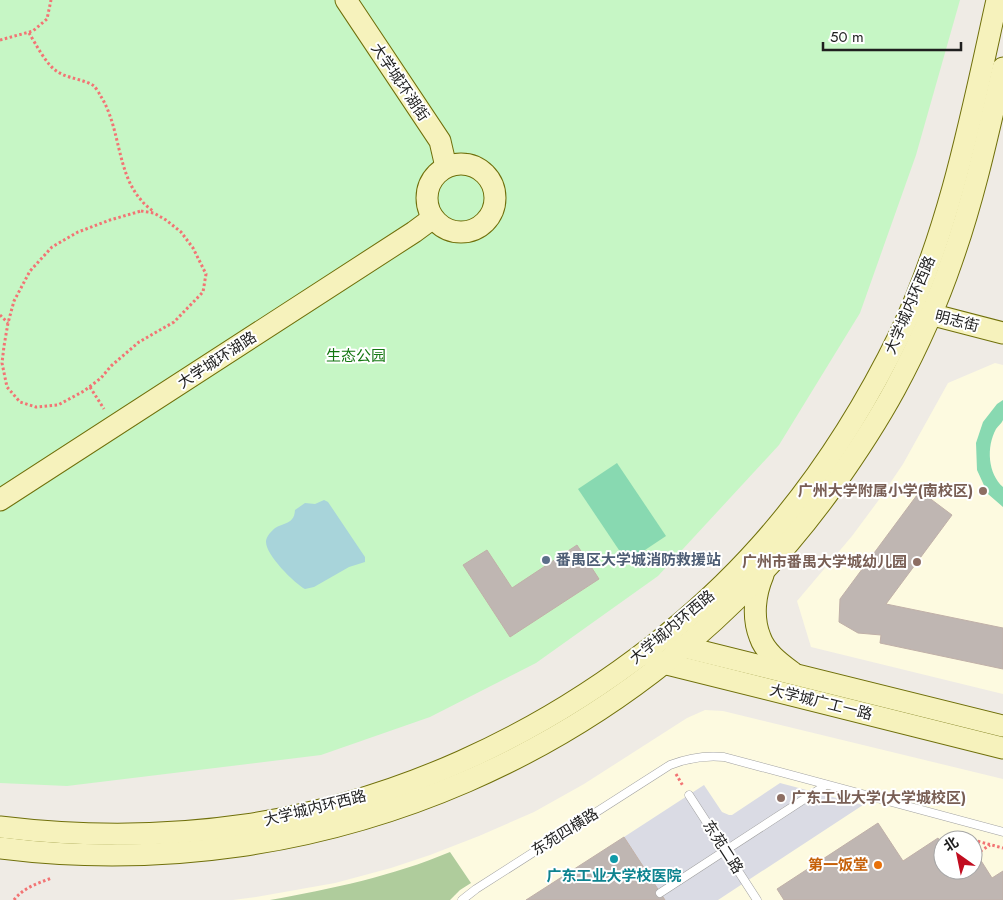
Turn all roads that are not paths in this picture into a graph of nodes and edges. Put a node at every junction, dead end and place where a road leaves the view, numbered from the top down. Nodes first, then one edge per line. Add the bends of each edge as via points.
1 (346, 0) edge
2 (998, 0) edge
3 (1003, 68) edge
4 (446, 167) junction
5 (433, 218) junction
6 (910, 310) junction
7 (930, 315) junction
8 (1003, 333) edge
9 (0, 500) edge
10 (765, 571) junction
11 (659, 640) junction
12 (684, 647) junction
13 (638, 657) junction
14 (664, 663) junction
15 (796, 675) junction
16 (1003, 726) edge
17 (1003, 748) edge
18 (826, 785) junction
19 (689, 794) road end
20 (0, 827) edge
21 (1003, 832) edge
22 (0, 848) edge
23 (725, 851) junction
24 (660, 893) dead end
25 (462, 900) edge
26 (757, 900) edge

1 - 4 main road, 大学城环湖街 via 440,141
2 - 6 main road, 大学城内环西路 via 951,193 923,281
3 - 7 main road, 大学城内环西路 via 966,215
4 - 5 main road via 429,184 426,196
4 - 5 main road via 468,164 487,175 496,195 495,206 483,225 467,232 451,231
5 - 9 main road, 大学城环湖路
6 - 7 main road, 明志街
6 - 11 main road, 大学城内环西路 via 871,389 833,452 803,493 761,545 722,585
7 - 8 main road, 明志街
7 - 10 main road, 大学城内环西路 via 894,391 862,445 819,505
10 - 12 main road, 大学城内环西路
10 - 15 main road via 755,604 760,638 778,661
11 - 12 main road, 大学城广工一路
11 - 13 main road, 大学城内环西路
12 - 14 main road, 大学城内环西路
12 - 15 main road, 大学城广工一路
13 - 14 main road, 大学城广工一路
13 - 20 main road, 大学城内环西路 via 548,718 470,758 415,780 308,813 217,828 131,835 40,832
14 - 17 main road, 大学城广工一路
14 - 22 main road, 大学城内环西路 via 582,722 512,760 453,788 358,821 252,845 190,852 103,856
15 - 16 main road, 大学城广工一路
18 - 21 lane, 东苑四横路
18 - 23 lane
18 - 25 lane, 东苑四横路 via 724,757 683,760
19 - 23 lane, 东苑二路
23 - 24 lane
23 - 26 lane, 东苑二路

